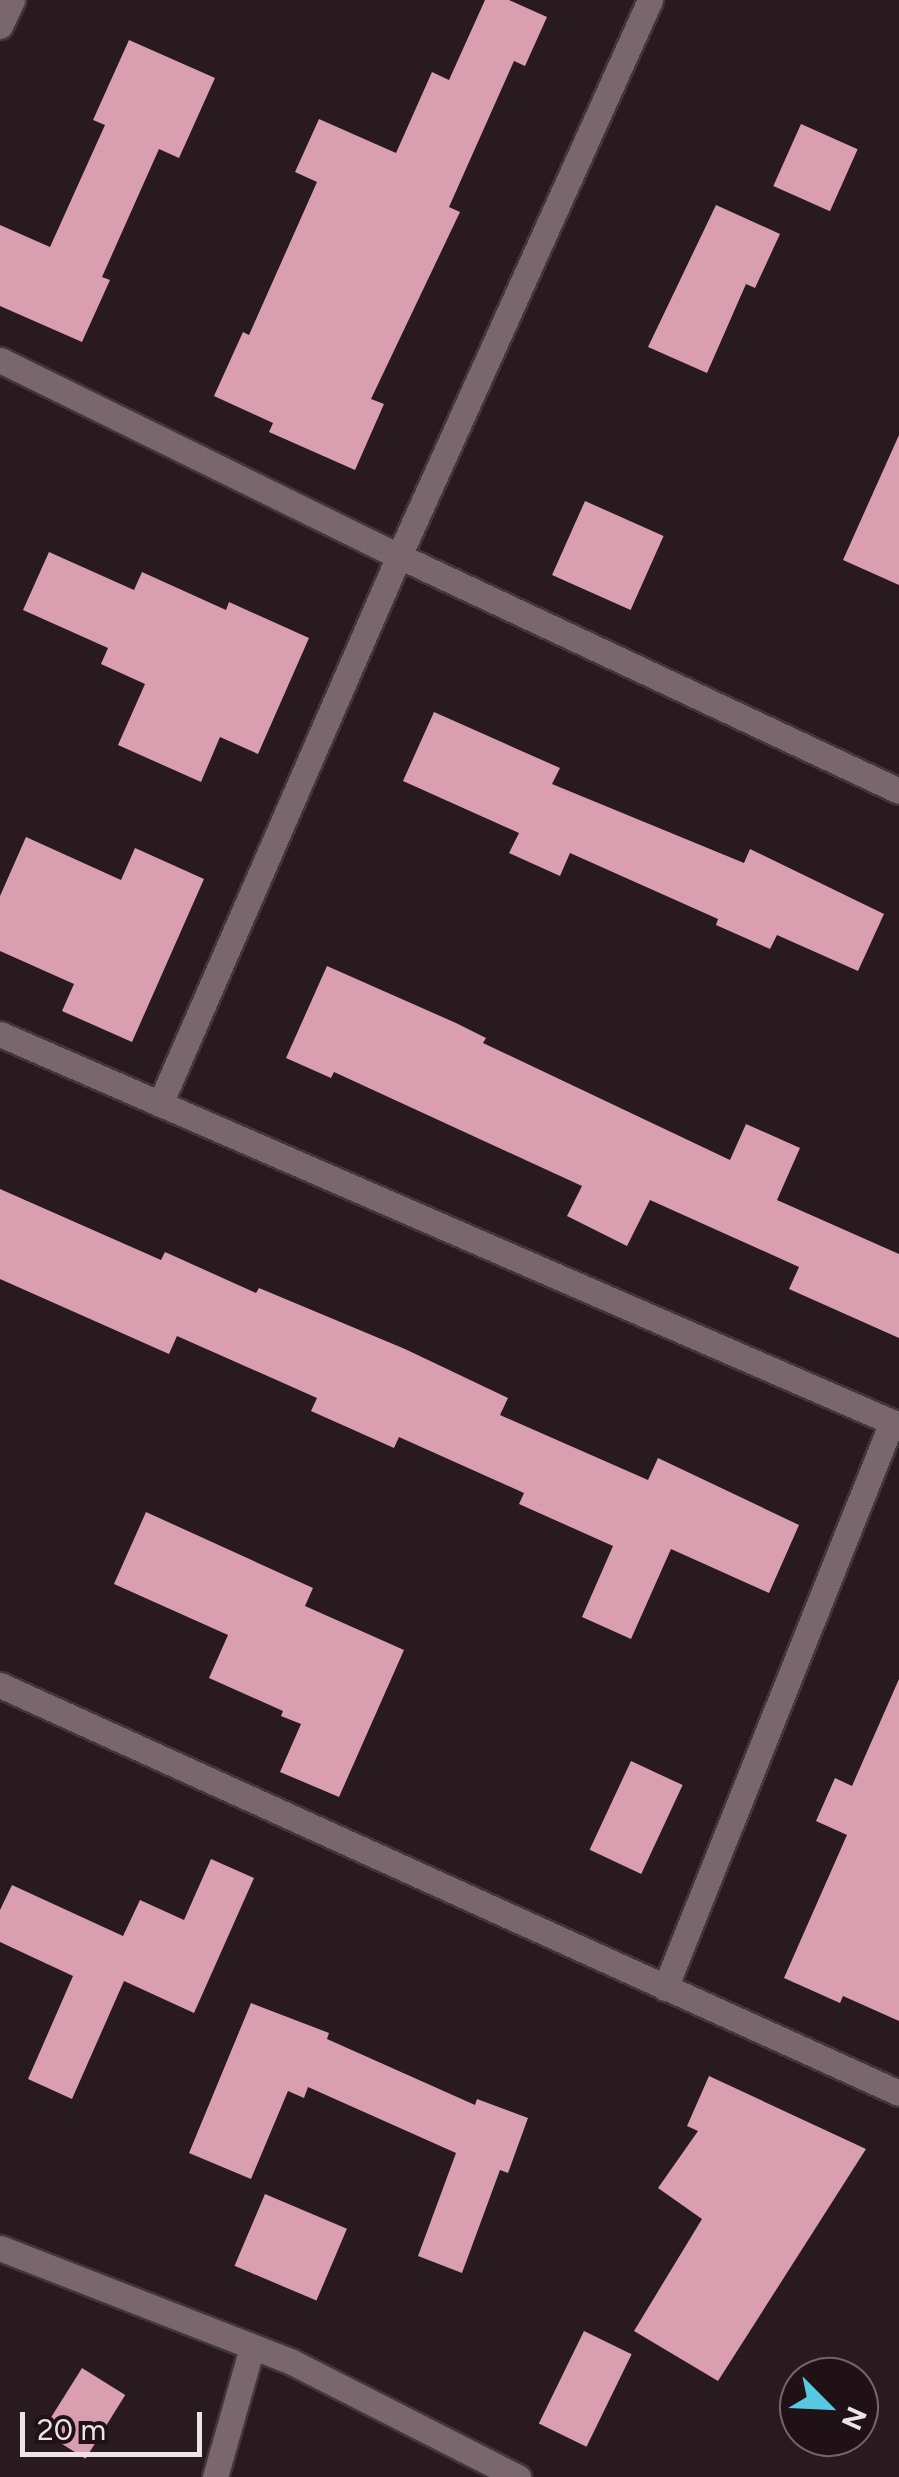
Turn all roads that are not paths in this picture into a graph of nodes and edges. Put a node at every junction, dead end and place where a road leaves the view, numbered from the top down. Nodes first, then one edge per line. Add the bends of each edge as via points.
1 (12, 0) edge
2 (650, 0) edge
3 (0, 26) edge
4 (0, 360) edge
5 (399, 556) junction
6 (899, 790) edge
7 (0, 1034) edge
8 (160, 1104) junction
9 (895, 1424) edge
10 (0, 1685) edge
11 (665, 1988) junction
12 (899, 2093) edge
13 (0, 2248) edge
14 (252, 2347) junction
15 (215, 2477) edge
16 (518, 2477) edge

1 - 3 street
2 - 5 street
4 - 5 street
5 - 6 street
5 - 8 street
7 - 8 street
8 - 9 street
9 - 11 street
10 - 11 street
11 - 12 street
13 - 14 street
14 - 15 street
14 - 16 street

